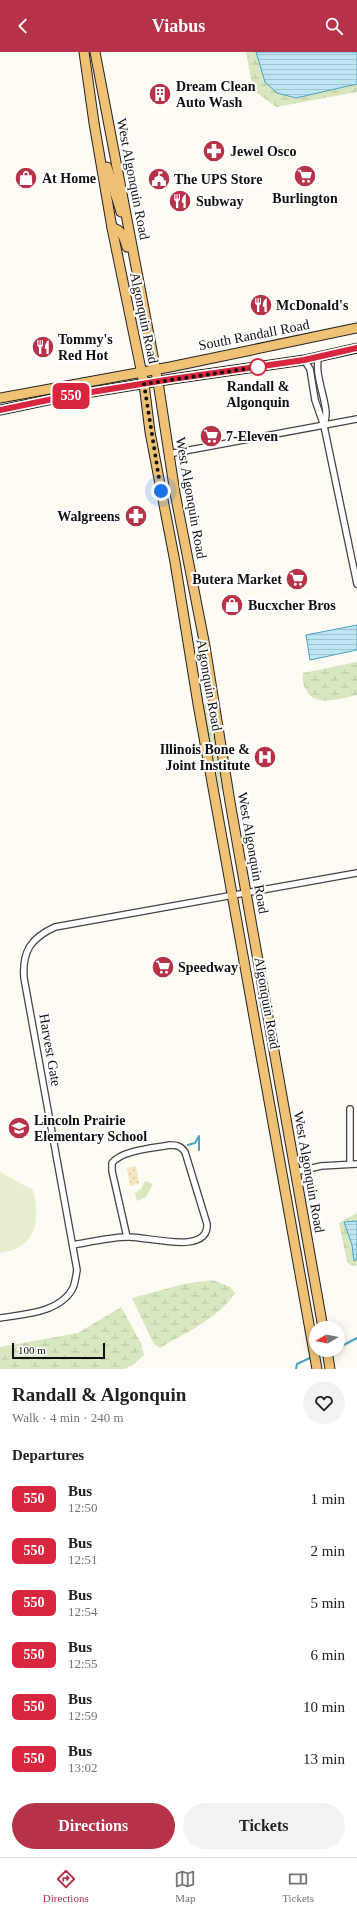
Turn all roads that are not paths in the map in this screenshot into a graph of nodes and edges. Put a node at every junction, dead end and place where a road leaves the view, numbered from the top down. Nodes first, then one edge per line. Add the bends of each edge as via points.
1 (84, 52) edge
2 (95, 52) edge
3 (98, 145) junction
4 (128, 226) junction
5 (112, 228) junction
6 (140, 291) junction
7 (357, 328) edge
8 (357, 348) edge
9 (320, 355) junction
10 (304, 360) junction
11 (156, 369) junction
12 (141, 372) junction
13 (158, 382) junction
14 (144, 384) junction
15 (0, 398) edge
16 (0, 410) edge
17 (357, 419) edge
18 (324, 426) junction
19 (168, 454) junction
20 (357, 584) edge
21 (357, 873) edge
22 (246, 892) junction
23 (233, 894) junction
24 (350, 1109) dead end
25 (350, 1164) junction
26 (357, 1164) edge
27 (295, 1172) junction
28 (127, 1236) junction
29 (73, 1245) junction
30 (0, 1318) edge
31 (322, 1321) edge
32 (328, 1357) edge
33 (317, 1369) edge
34 (330, 1369) edge

1 - 3 main road, Algonquin Road
2 - 4 main road, West Algonquin Road
3 - 4 main road via 103,151 120,211
3 - 5 main road, Algonquin Road
4 - 6 main road, West Algonquin Road
5 - 6 main road via 118,229 122,234
5 - 12 main road, Algonquin Road
6 - 11 main road, West Algonquin Road
7 - 11 main road, South Randall Road
8 - 9 main road
9 - 10 main road
9 - 18 street via 318,371 326,413
10 - 13 main road
10 - 18 street via 310,369 315,400
11 - 12 main road, South Randall Road
11 - 13 main road, West Algonquin Road
12 - 14 main road, Algonquin Road
12 - 15 main road, South Randall Road
13 - 14 main road
13 - 19 main road, West Algonquin Road
14 - 16 main road
14 - 23 main road, Algonquin Road via 151,439
17 - 18 street
18 - 19 street
18 - 20 street
19 - 22 main road, West Algonquin Road via 205,646
21 - 22 street, Harvest Gate
22 - 23 street, Harvest Gate
22 - 27 main road, West Algonquin Road
23 - 29 street, Harvest Gate via 55,927 34,939 29,948 23,967 24,978
23 - 33 main road, Algonquin Road
24 - 25 street
25 - 26 street
25 - 27 street via 321,1166
27 - 31 main road, West Algonquin Road
28 - 28 street via 175,1243 201,1238 206,1233 207,1224 203,1208 182,1148 170,1145 124,1154 116,1157 112,1163
28 - 29 street
29 - 30 street, Harvest Gate via 77,1270 73,1288 59,1304 41,1311
32 - 34 main road

